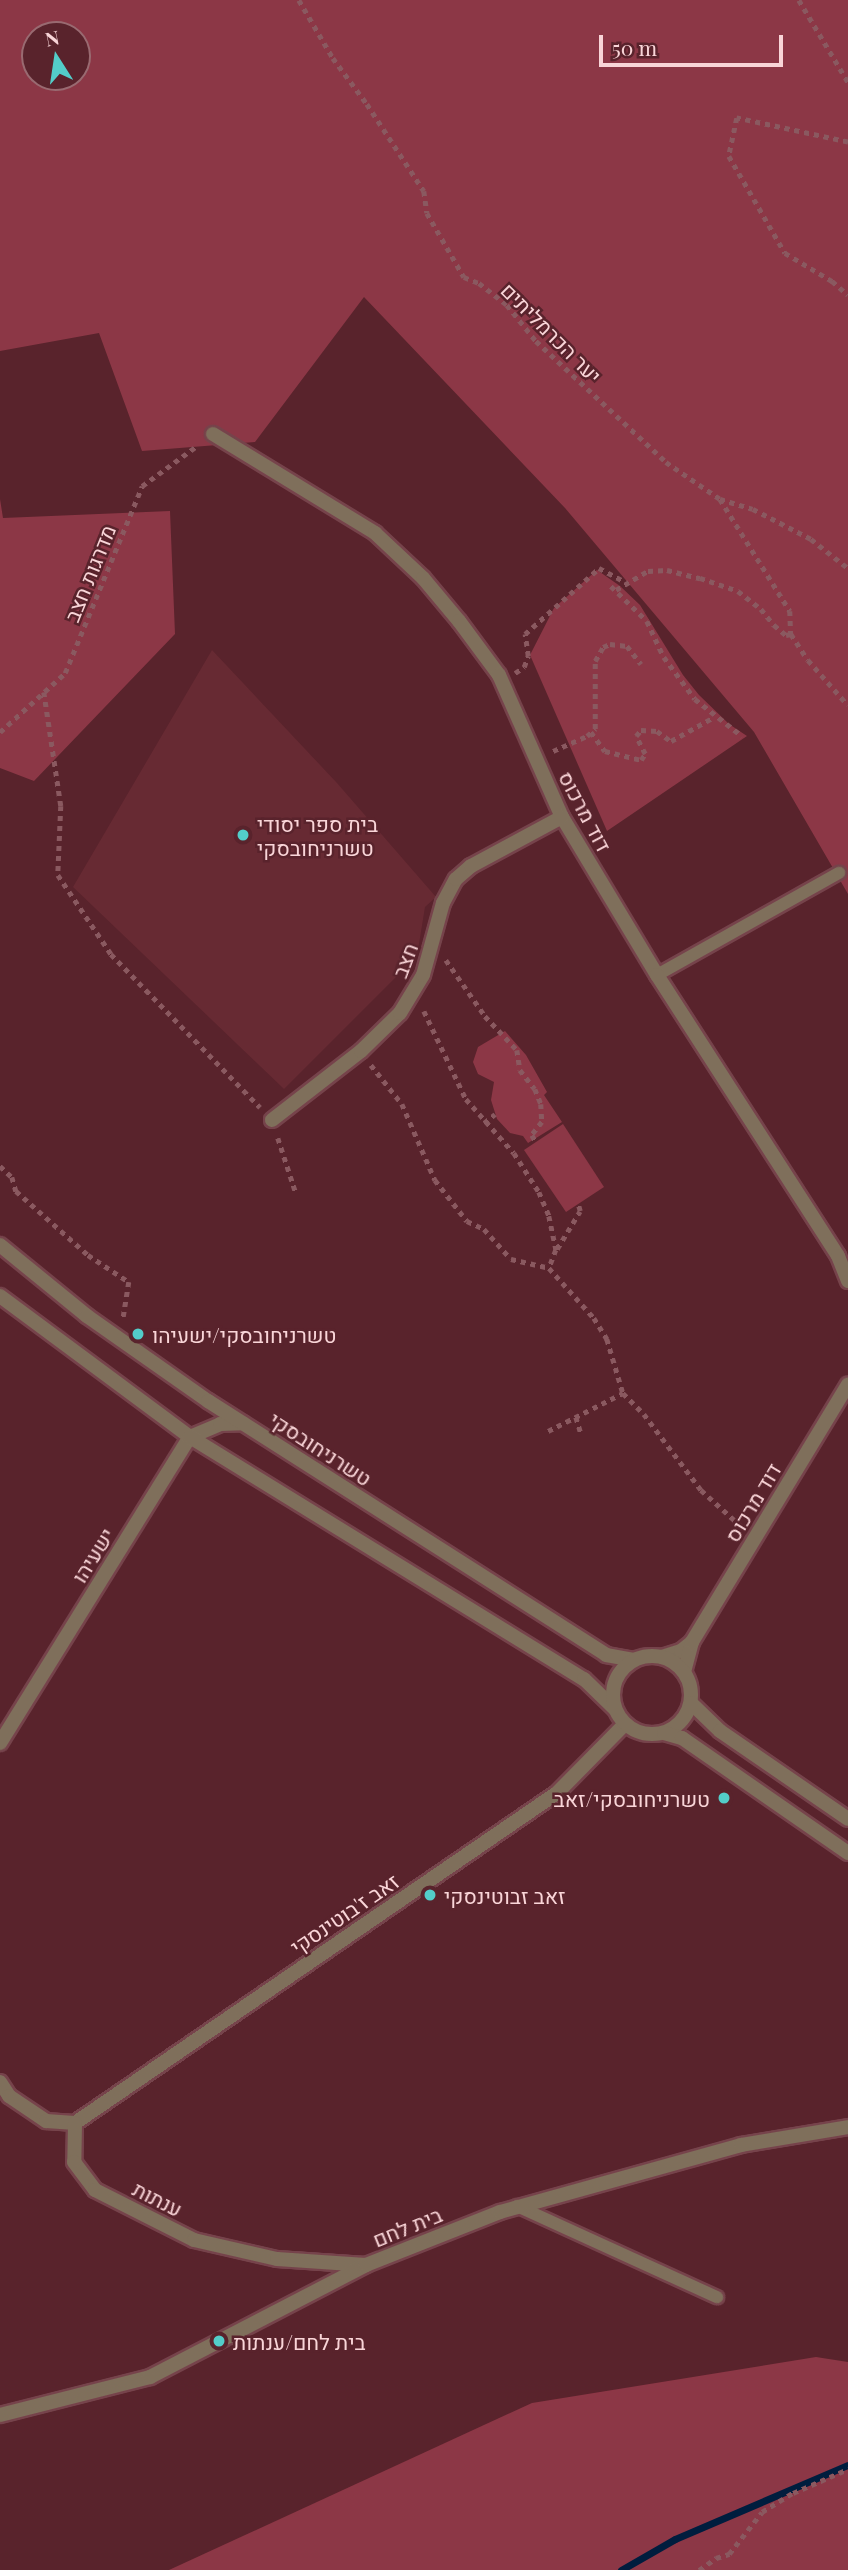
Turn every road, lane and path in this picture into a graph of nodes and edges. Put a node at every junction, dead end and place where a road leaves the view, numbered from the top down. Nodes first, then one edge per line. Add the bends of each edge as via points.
1 (299, 0) edge
2 (799, 0) edge
3 (848, 82) edge
4 (848, 142) edge
5 (848, 295) edge
6 (213, 434) joint
7 (720, 499) junction
8 (848, 568) edge
9 (626, 583) junction
10 (791, 634) junction
11 (641, 664) dead end
12 (502, 681) junction
13 (44, 692) junction
14 (848, 705) edge
15 (714, 717) junction
16 (0, 732) edge
17 (592, 732) junction
18 (742, 736) dead end
19 (536, 759) junction
20 (562, 817) junction
21 (839, 873) dead end
22 (433, 942) junction
23 (657, 975) junction
24 (415, 991) junction
25 (361, 1051) junction
26 (495, 1114) dead end
27 (272, 1120) junction
28 (484, 1123) junction
29 (536, 1142) dead end
30 (0, 1166) edge
31 (296, 1193) dead end
32 (578, 1205) dead end
33 (0, 1245) edge
34 (556, 1250) junction
35 (549, 1268) junction
36 (848, 1281) edge
37 (0, 1296) edge
38 (121, 1340) junction
39 (848, 1384) edge
40 (623, 1393) junction
41 (576, 1417) junction
42 (243, 1423) junction
43 (548, 1431) dead end
44 (581, 1433) dead end
45 (190, 1437) junction
46 (755, 1538) junction
47 (692, 1642) junction
48 (662, 1657) junction
49 (635, 1660) junction
50 (684, 1672) junction
51 (691, 1703) junction
52 (615, 1709) junction
53 (625, 1724) junction
54 (664, 1733) junction
55 (0, 1743) edge
56 (848, 1819) edge
57 (848, 1853) edge
58 (0, 2082) edge
59 (75, 2123) junction
60 (848, 2127) edge
61 (517, 2206) junction
62 (366, 2265) junction
63 (717, 2297) dead end
64 (0, 2414) edge
65 (848, 2469) edge
66 (699, 2570) edge

1 - 7 path, יער הכרמליתים via 424,191 427,213 464,277 507,305 536,341 666,462
2 - 3 path
4 - 5 path via 737,118 729,156 785,253
6 - 12 street, דוד מרכוס via 375,533 424,578
6 - 13 path, מדרגות חצב via 142,486 65,673
7 - 8 path, יער הכרמליתים via 753,509 811,539
7 - 10 path via 790,611
9 - 10 path via 649,572 667,570 700,578 738,591 786,635
9 - 12 path via 599,568 526,634 524,667
9 - 15 path via 614,588 647,621 678,679
10 - 14 path
11 - 17 path via 634,651 620,643 598,653
12 - 19 street, דוד מרכוס
13 - 16 path, מדרגות חצב
13 - 27 path via 61,806 58,875 111,954
15 - 17 path via 671,741 657,732 641,730 636,736 645,754 641,760 605,751
15 - 18 path
17 - 19 path
19 - 20 street, דוד מרכוס
20 - 22 street, חצב via 471,866 456,879 443,903
20 - 23 street, דוד מרכוס
21 - 23 lane
22 - 24 street, חצב
22 - 29 path via 485,1016 517,1050 520,1070 541,1104 542,1122 532,1135
23 - 36 street, דוד מרכוס via 838,1256
24 - 25 street, חצב via 400,1013
24 - 28 path via 455,1080
25 - 27 street, חצב
25 - 35 path via 402,1104 429,1170 467,1222 484,1229 511,1259
26 - 28 path
27 - 31 path
28 - 34 path via 514,1153 539,1192
30 - 38 path via 26,1200 88,1255 129,1282
32 - 34 path via 580,1211
33 - 38 street, טשרניחובסקי
34 - 35 path
35 - 40 path via 601,1327
37 - 45 street
38 - 42 street, טשרניחובסקי
39 - 46 street, דוד מרכוס
40 - 41 path
40 - 46 path via 701,1490
41 - 43 path
41 - 44 path
42 - 45 street via 220,1424
42 - 49 street, טשרניחובסקי via 606,1655
45 - 52 street via 584,1679
45 - 55 street, ישעיהו
46 - 47 street, דוד מרכוס
47 - 48 street
47 - 50 street, דוד מרכוס
48 - 49 street
48 - 50 street
49 - 52 street via 614,1686
50 - 51 street
51 - 54 street via 681,1721
51 - 56 street via 720,1731
52 - 53 street
53 - 54 street via 637,1731
53 - 59 street, זאב ז'בוטינסקי via 556,1793
54 - 57 street via 682,1738
58 - 59 street via 9,2096 46,2121
59 - 62 street, ענתות via 74,2162 95,2190 194,2239 277,2259
60 - 61 street, בית לחם via 741,2144
61 - 62 street, בית לחם
61 - 63 lane
62 - 64 street, בית לחם via 149,2377
65 - 66 path via 762,2512 729,2554

